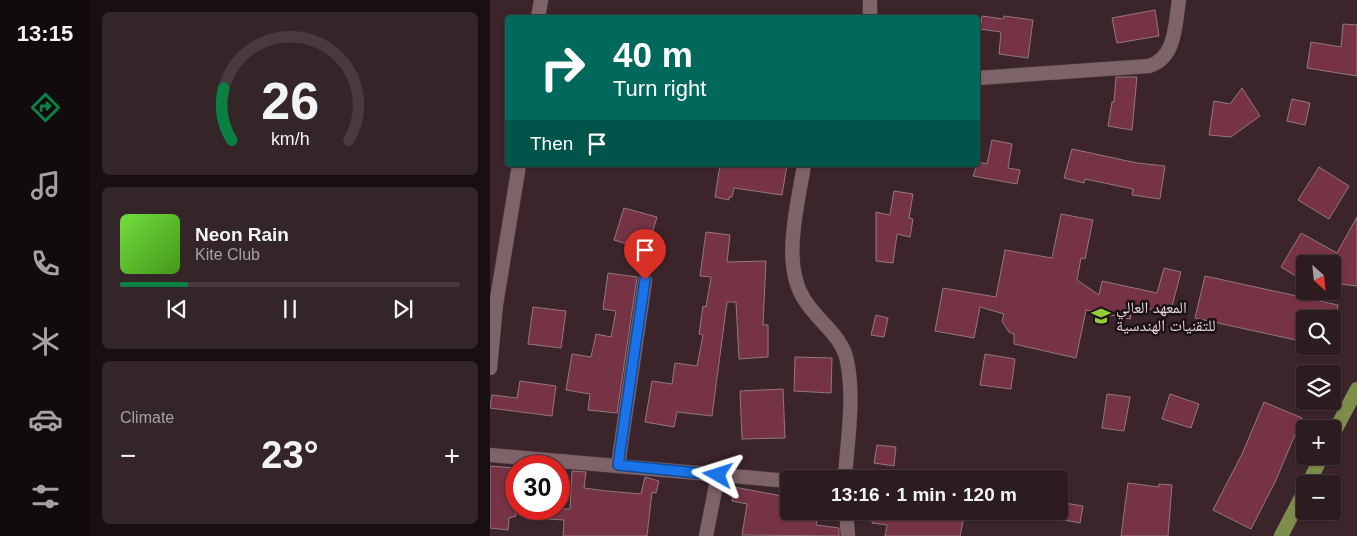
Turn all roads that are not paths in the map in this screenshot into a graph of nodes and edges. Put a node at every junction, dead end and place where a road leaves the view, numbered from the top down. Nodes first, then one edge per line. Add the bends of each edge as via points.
1 (541, 0) edge
2 (870, 0) edge
3 (1179, 0) edge
4 (538, 15) edge
5 (870, 15) edge
6 (980, 78) edge
7 (519, 167) edge
8 (804, 167) edge
9 (645, 280) dead end
10 (493, 302) edge
11 (490, 368) edge
12 (1357, 389) edge
13 (1341, 420) edge
14 (490, 455) edge
15 (618, 465) junction
16 (845, 470) edge
17 (718, 475) junction
18 (780, 481) edge
19 (1296, 507) edge
20 (847, 520) edge
21 (706, 536) edge
22 (848, 536) edge
23 (1281, 536) edge

1 - 4 street
2 - 5 street
3 - 6 street via 1170,50 1158,64
7 - 10 street
8 - 16 street via 792,262 795,282 804,300 842,344 848,361 850,404
9 - 15 street
10 - 11 street
12 - 13 main road
14 - 15 street
15 - 17 street
17 - 18 street
17 - 21 street
19 - 23 main road
20 - 22 street

